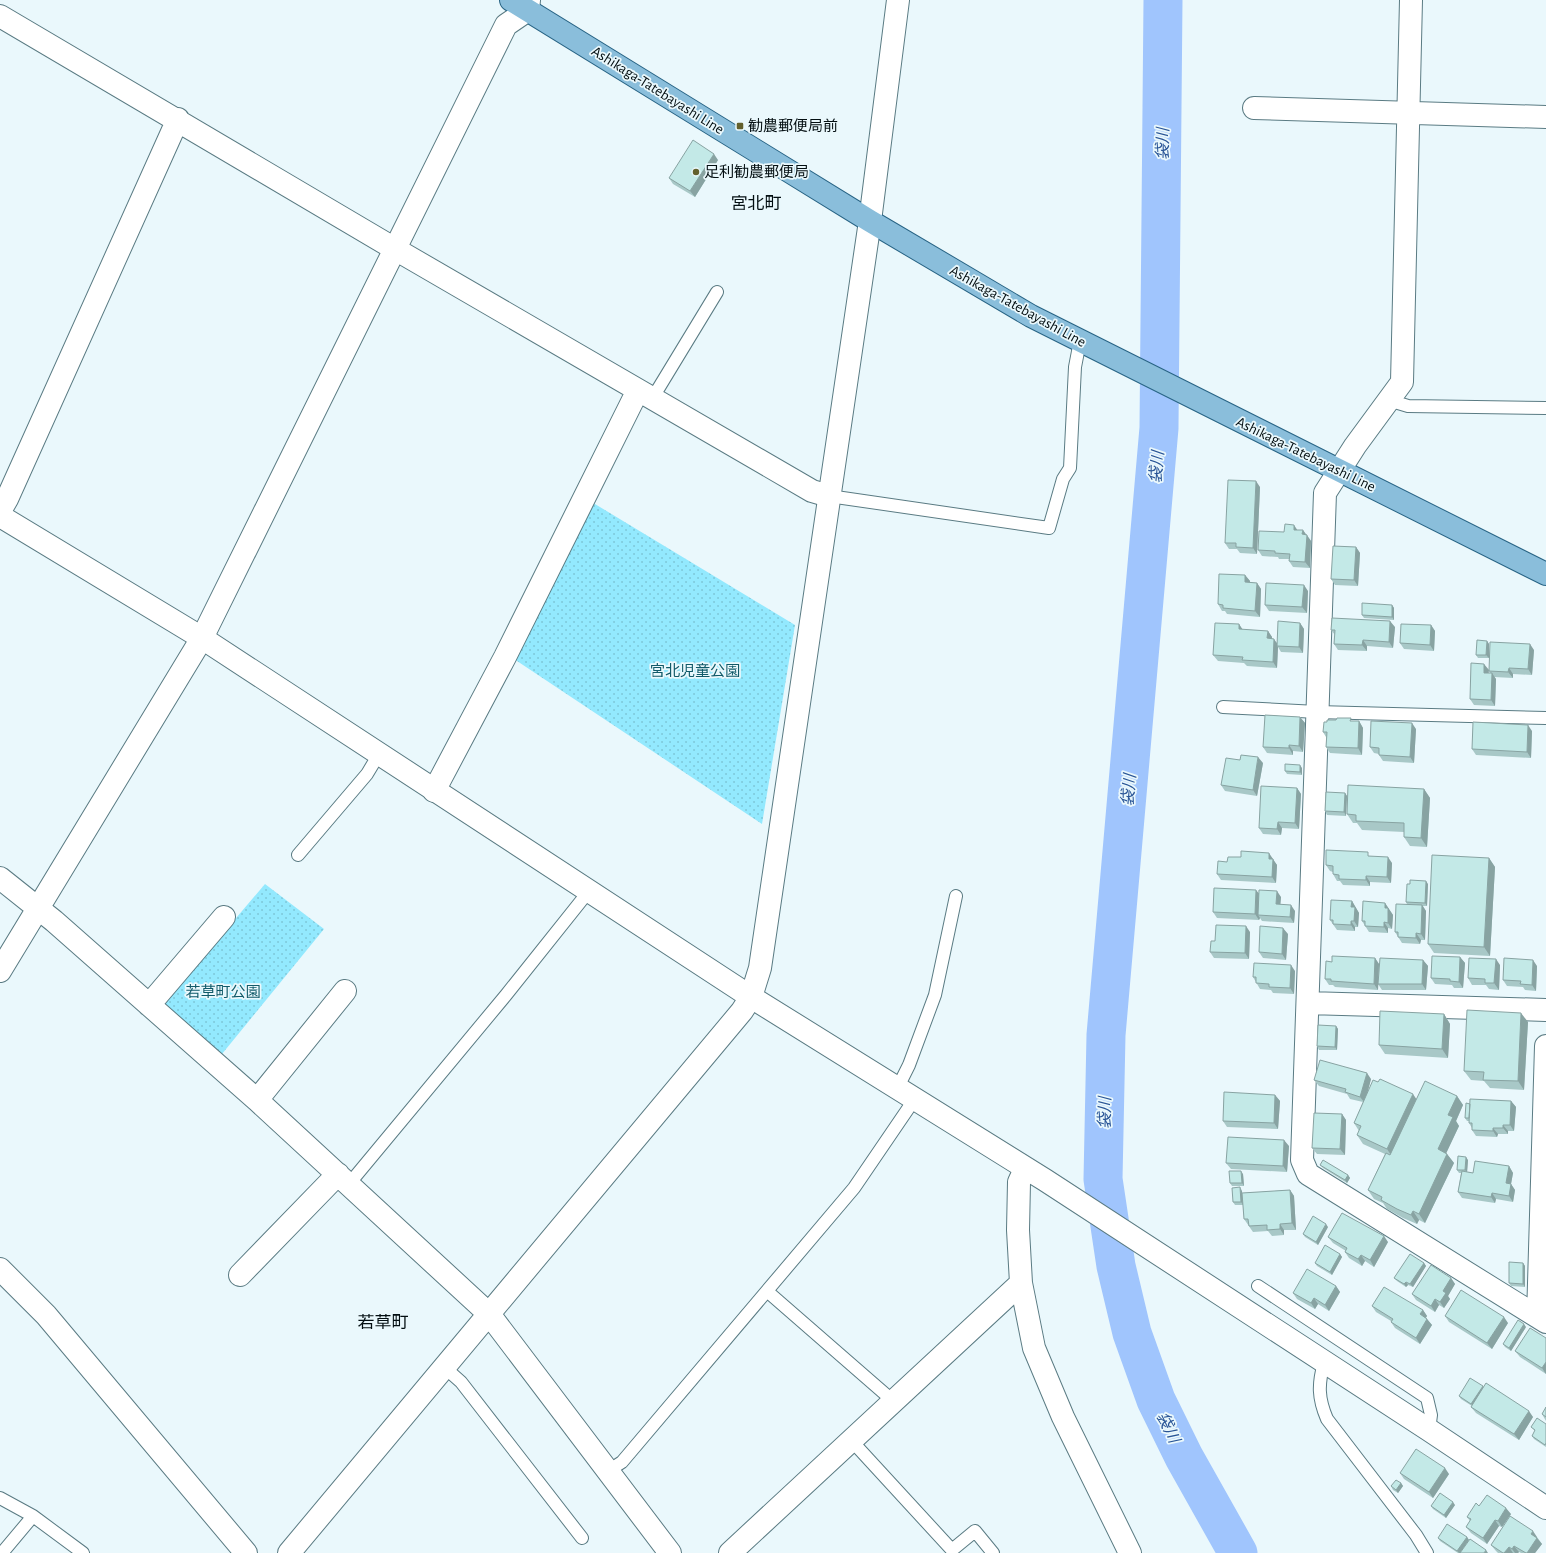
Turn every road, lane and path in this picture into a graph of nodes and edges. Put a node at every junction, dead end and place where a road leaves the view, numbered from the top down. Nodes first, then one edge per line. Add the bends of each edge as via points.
1 (898, 0) edge
2 (1412, 0) edge
3 (523, 3) edge
4 (0, 16) edge
5 (1254, 108) dead end
6 (1408, 113) junction
7 (1546, 117) edge
8 (178, 119) junction
9 (870, 221) junction
10 (395, 249) junction
11 (717, 292) dead end
12 (1082, 342) junction
13 (645, 395) junction
14 (1388, 400) junction
15 (1546, 408) edge
16 (1340, 471) junction
17 (829, 496) junction
18 (0, 511) edge
19 (0, 516) edge
20 (1546, 574) edge
21 (202, 638) junction
22 (1223, 707) dead end
23 (1317, 712) junction
24 (1546, 718) edge
25 (379, 754) junction
26 (434, 790) junction
27 (298, 855) dead end
28 (0, 878) edge
29 (589, 891) junction
30 (956, 896) dead end
31 (38, 908) junction
32 (224, 917) dead end
33 (0, 971) edge
34 (345, 991) dead end
35 (751, 997) junction
36 (1308, 1003) junction
37 (149, 1005) junction
38 (1546, 1010) edge
39 (1546, 1046) edge
40 (906, 1095) junction
41 (257, 1100) junction
42 (1026, 1169) junction
43 (344, 1179) junction
44 (1544, 1193) edge
45 (0, 1269) edge
46 (240, 1275) dead end
47 (1021, 1283) junction
48 (1258, 1286) dead end
49 (768, 1292) junction
50 (489, 1314) junction
51 (1542, 1320) edge
52 (1324, 1363) junction
53 (443, 1366) junction
54 (892, 1400) junction
55 (1428, 1430) junction
56 (850, 1439) junction
57 (608, 1471) junction
58 (0, 1498) edge
59 (1546, 1508) edge
60 (33, 1516) junction
61 (582, 1538) dead end
62 (2, 1553) edge
63 (83, 1553) edge
64 (246, 1553) edge
65 (288, 1553) edge
66 (670, 1553) edge
67 (730, 1553) edge
68 (993, 1553) edge
69 (1130, 1553) edge
70 (1427, 1553) edge

1 - 9 street
2 - 6 street
3 - 9 main road, Ashikaga-Tatebayashi Line
3 - 10 street via 506,25
4 - 8 street
5 - 6 street
6 - 7 street
6 - 14 street via 1402,382
8 - 10 street
8 - 18 street via 11,492
9 - 12 main road, Ashikaga-Tatebayashi Line via 1031,316
9 - 17 street
10 - 13 street
10 - 21 street
11 - 13 lane
12 - 16 main road, Ashikaga-Tatebayashi Line
12 - 17 lane via 1075,367 1070,468 1063,478 1049,528
13 - 17 street via 812,491
13 - 26 street
14 - 15 lane via 1408,406
14 - 16 street
16 - 20 main road, Ashikaga-Tatebayashi Line
16 - 23 street via 1325,493
17 - 35 street via 760,968
19 - 21 street
21 - 25 street
21 - 31 street
22 - 23 lane
23 - 24 lane
23 - 36 street
25 - 26 street
25 - 27 lane via 367,774
26 - 29 street
28 - 31 street
29 - 35 street
29 - 43 lane via 506,995
30 - 40 lane via 934,995 909,1065
31 - 33 street
31 - 37 street
32 - 37 street
34 - 41 street
35 - 40 street
35 - 50 street
36 - 38 street
36 - 51 street via 1302,1160 1308,1174
37 - 41 street
39 - 44 street
40 - 42 street
40 - 49 lane via 854,1188
41 - 43 street
42 - 47 street via 1019,1182 1017,1194
42 - 52 street
43 - 46 street
43 - 50 street
44 - 51 street
45 - 64 street via 46,1315
47 - 54 street
47 - 69 street via 1034,1348 1062,1417
48 - 55 lane via 1427,1398 1431,1415
49 - 54 lane
49 - 57 lane via 622,1462
50 - 53 street
50 - 57 street
52 - 55 street
52 - 70 lane via 1319,1390 1320,1404 1327,1419
53 - 61 lane via 461,1382
53 - 65 street
54 - 56 street
55 - 59 street
56 - 67 street
56 - 68 lane via 952,1550 975,1531
57 - 66 street
58 - 60 lane
60 - 62 lane
60 - 63 lane

